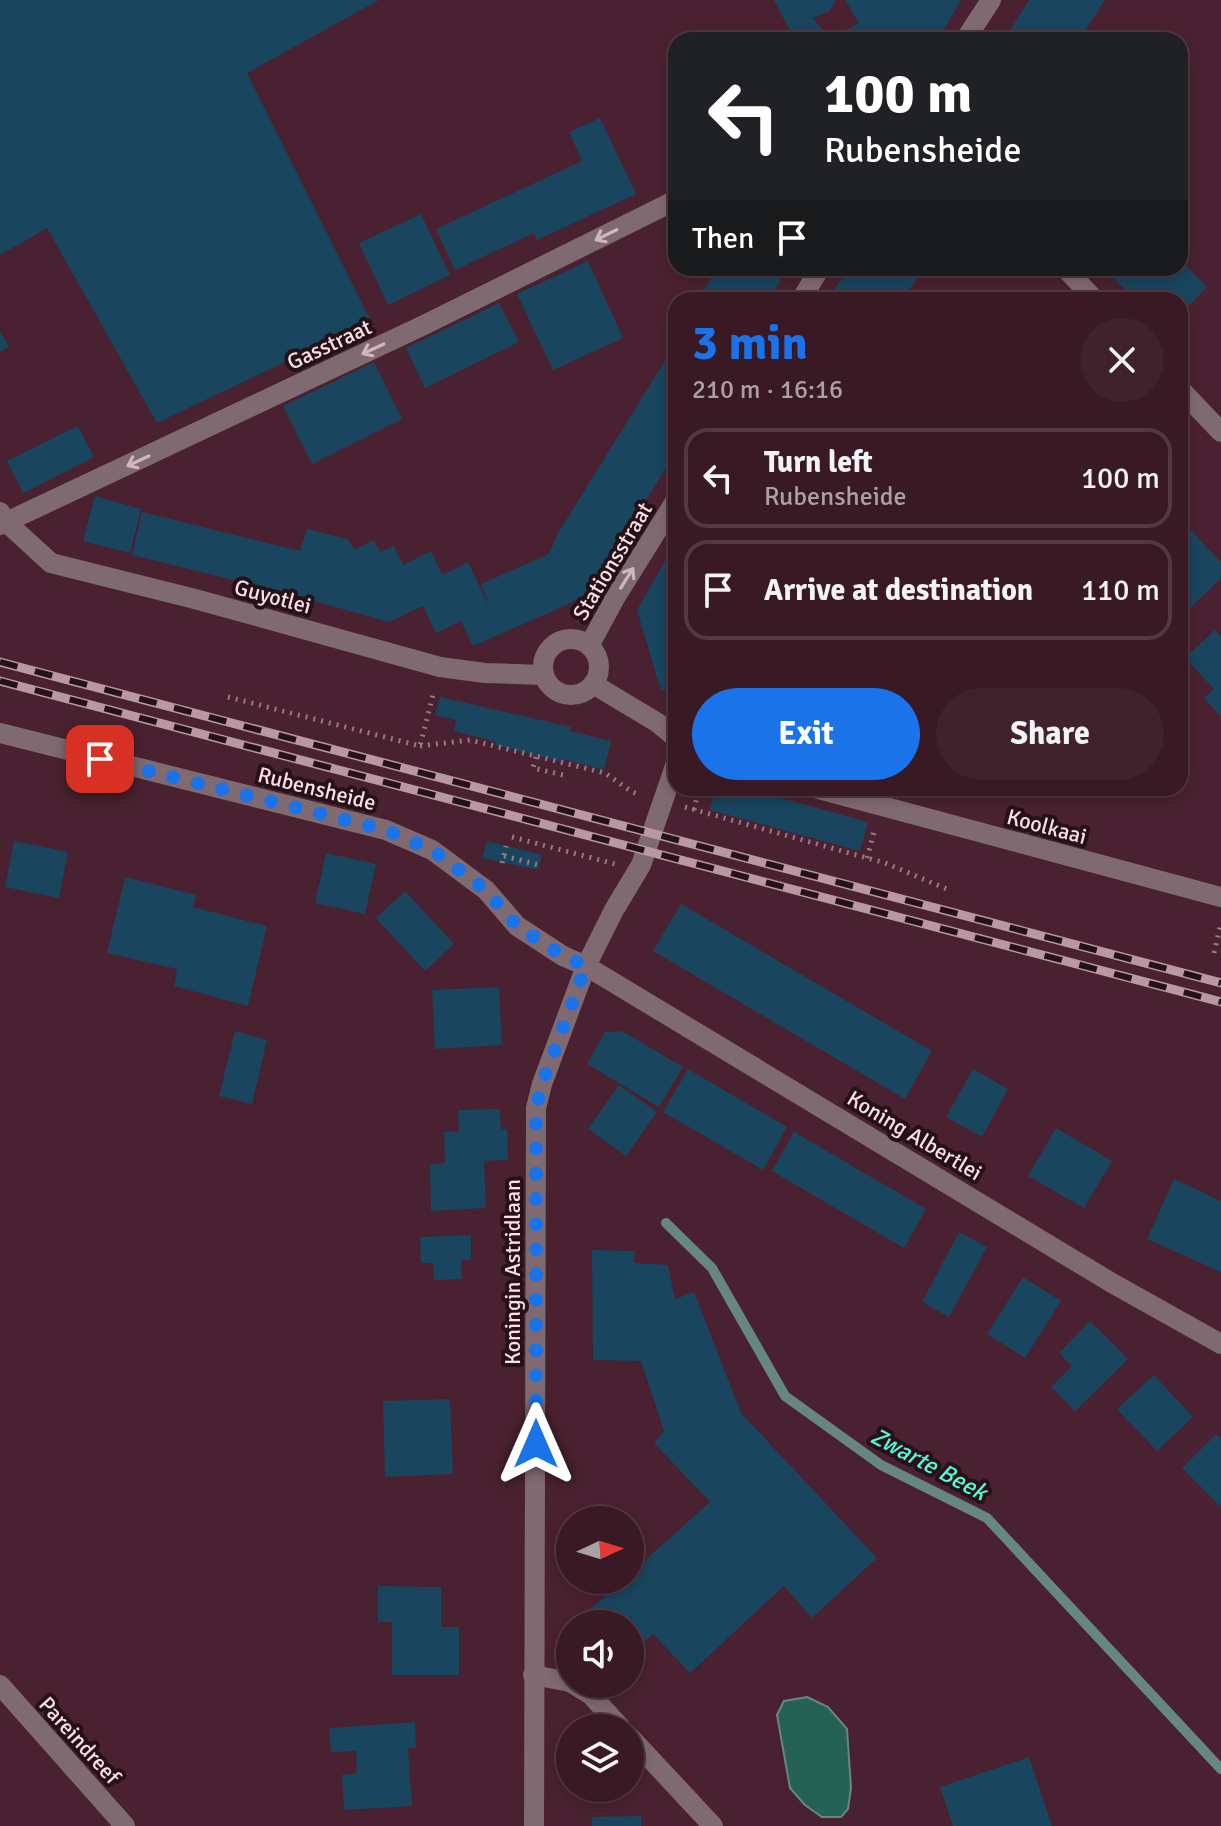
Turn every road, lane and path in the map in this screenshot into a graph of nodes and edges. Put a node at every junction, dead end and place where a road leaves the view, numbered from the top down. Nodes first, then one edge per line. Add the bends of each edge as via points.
1 (991, 0) edge
2 (970, 32) edge
3 (668, 204) edge
4 (1072, 276) edge
5 (1088, 292) edge
6 (1188, 397) edge
7 (1221, 432) edge
8 (668, 513) edge
9 (2, 520) edge
10 (589, 646) junction
11 (440, 667) junction
12 (544, 675) junction
13 (593, 684) junction
14 (228, 697) dead end
15 (668, 731) edge
16 (0, 733) edge
17 (420, 746) junction
18 (536, 757) junction
19 (563, 775) dead end
20 (668, 784) edge
21 (697, 796) edge
22 (845, 796) edge
23 (662, 800) junction
24 (694, 810) junction
25 (512, 837) dead end
26 (506, 846) dead end
27 (539, 865) dead end
28 (636, 877) junction
29 (947, 889) dead end
30 (1221, 897) edge
31 (1221, 923) edge
32 (1214, 953) dead end
33 (586, 966) junction
34 (1221, 1344) edge
35 (533, 1675) junction
36 (556, 1680) edge
37 (0, 1685) edge
38 (594, 1698) edge
39 (608, 1714) edge
40 (644, 1752) edge
41 (125, 1826) edge
42 (534, 1826) edge
43 (713, 1826) edge

1 - 2 street
3 -> 9 street, Gasstraat via 424,325
4 - 5 street
6 - 7 street
10 -> 8 street, Stationsstraat
9 - 11 street, Guyotlei via 51,563
10 - 12 street, Stationsstraat via 579,640 556,643 547,652
10 - 13 street, Stationsstraat via 599,671
11 - 12 street, Guyotlei
11 - 17 path
12 - 13 street via 560,693 572,695
13 - 15 street
14 - 17 path
16 - 33 street, Rubensheide via 386,830 432,850 486,890 517,926
17 - 18 path via 470,740
18 - 19 path via 533,768
18 - 23 path via 605,773 632,792
20 - 23 street
21 - 24 path
22 - 30 street, Koolkaai
23 - 24 path
23 - 28 street
24 - 29 path via 885,863
25 - 28 path via 611,861
26 - 27 path via 503,859
28 - 33 street
31 - 32 path
33 - 34 street, Koning Albertlei
33 - 35 street, Koningin Astridlaan via 536,1108
35 - 36 street
35 - 42 street, Koningin Astridlaan
37 - 41 street, Pareindreef
38 - 39 street
40 - 43 street

